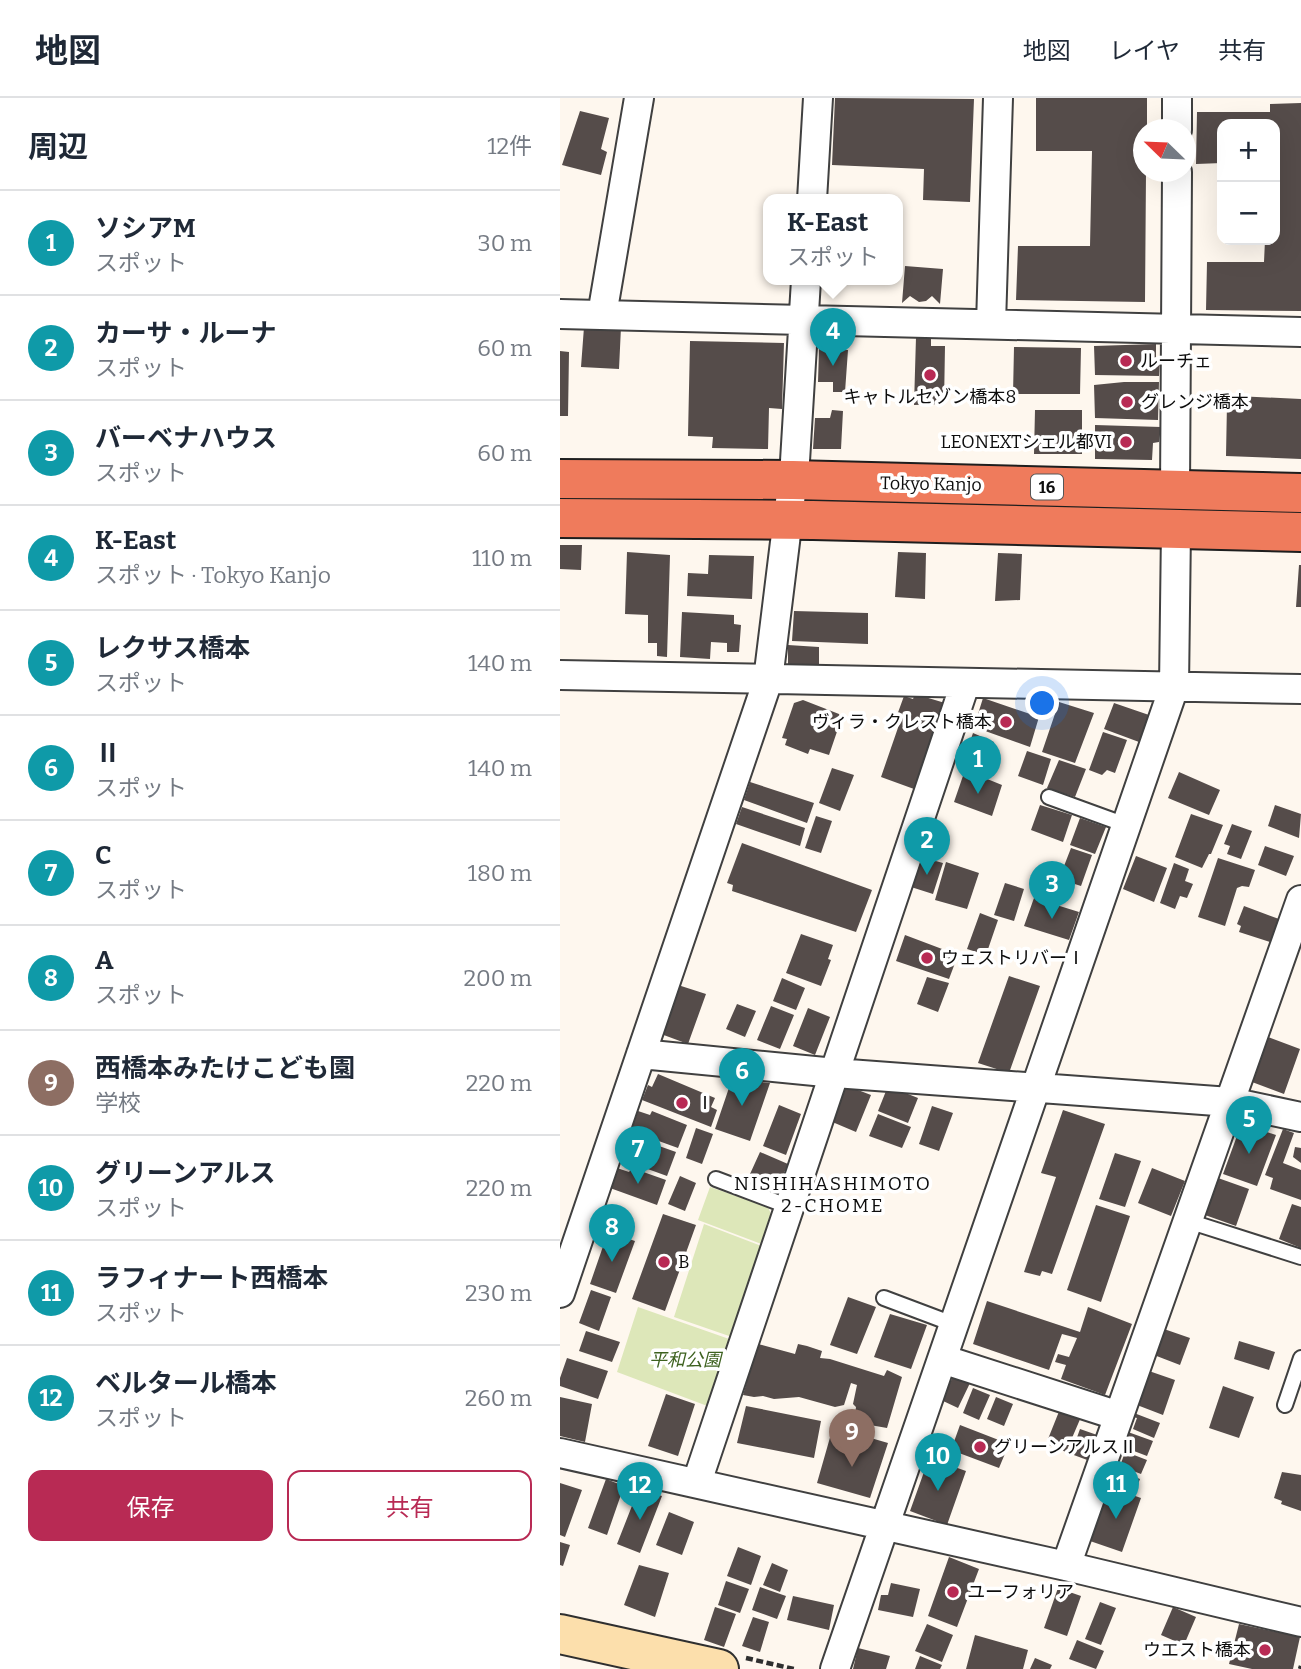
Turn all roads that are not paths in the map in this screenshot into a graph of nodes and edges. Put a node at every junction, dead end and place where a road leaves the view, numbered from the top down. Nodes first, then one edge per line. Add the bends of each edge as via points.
1 (639, 98) edge
2 (818, 98) edge
3 (998, 98) edge
4 (1177, 98) edge
5 (1177, 119) edge
6 (1177, 182) edge
7 (812, 194) edge
8 (806, 285) edge
9 (560, 314) edge
10 (602, 315) junction
11 (804, 320) junction
12 (991, 324) junction
13 (1177, 329) junction
14 (1301, 332) edge
15 (560, 479) edge
16 (793, 480) junction
17 (1175, 490) junction
18 (1301, 493) edge
19 (560, 518) edge
20 (788, 519) junction
21 (1176, 529) junction
22 (1301, 532) edge
23 (560, 675) edge
24 (768, 680) junction
25 (965, 684) junction
26 (1174, 687) junction
27 (1301, 689) edge
28 (1049, 797) dead end
29 (1126, 825) junction
30 (1301, 900) edge
31 (641, 1054) junction
32 (835, 1073) junction
33 (1034, 1088) junction
34 (1230, 1102) junction
35 (1301, 1117) edge
36 (716, 1179) dead end
37 (790, 1207) junction
38 (1188, 1221) junction
39 (1301, 1257) edge
40 (560, 1293) edge
41 (884, 1298) dead end
42 (953, 1324) junction
43 (1301, 1358) edge
44 (942, 1359) junction
45 (1297, 1383) edge
46 (1285, 1405) dead end
47 (1119, 1416) junction
48 (560, 1453) edge
49 (697, 1482) junction
50 (885, 1525) junction
51 (1066, 1566) junction
52 (1301, 1622) edge
53 (560, 1634) edge
54 (719, 1669) edge
55 (835, 1669) edge

1 - 10 street
2 - 7 street
3 - 12 street
4 - 5 street
6 - 13 street
8 - 11 street
9 - 10 street
10 - 11 street
11 - 12 street
11 - 16 street
12 - 13 street
13 - 14 street
13 - 17 street
15 - 16 highway, Tokyo Kanjo / 16
16 - 17 highway, Tokyo Kanjo / 16
16 - 20 street
17 - 18 highway, Tokyo Kanjo / 16
19 - 20 highway, 16
20 - 21 highway, 16
20 - 24 street
21 - 22 highway, 16
21 - 26 street
23 - 24 street
24 - 25 street
24 - 31 street
25 - 26 street
25 - 32 street
26 - 27 street
26 - 29 street
28 - 29 lane
29 - 33 street
30 - 34 street
31 - 32 street
31 - 40 street
32 - 33 street
32 - 37 street
33 - 34 street
33 - 42 street
34 - 35 street
34 - 38 street
36 - 37 lane
37 - 49 street
38 - 39 lane
38 - 47 street
41 - 42 lane
42 - 44 street
43 - 45 lane
44 - 47 street
44 - 50 street
45 - 46 lane
47 - 51 street
48 - 49 street
49 - 50 street
50 - 51 street
50 - 55 street
51 - 52 street
53 - 54 street

